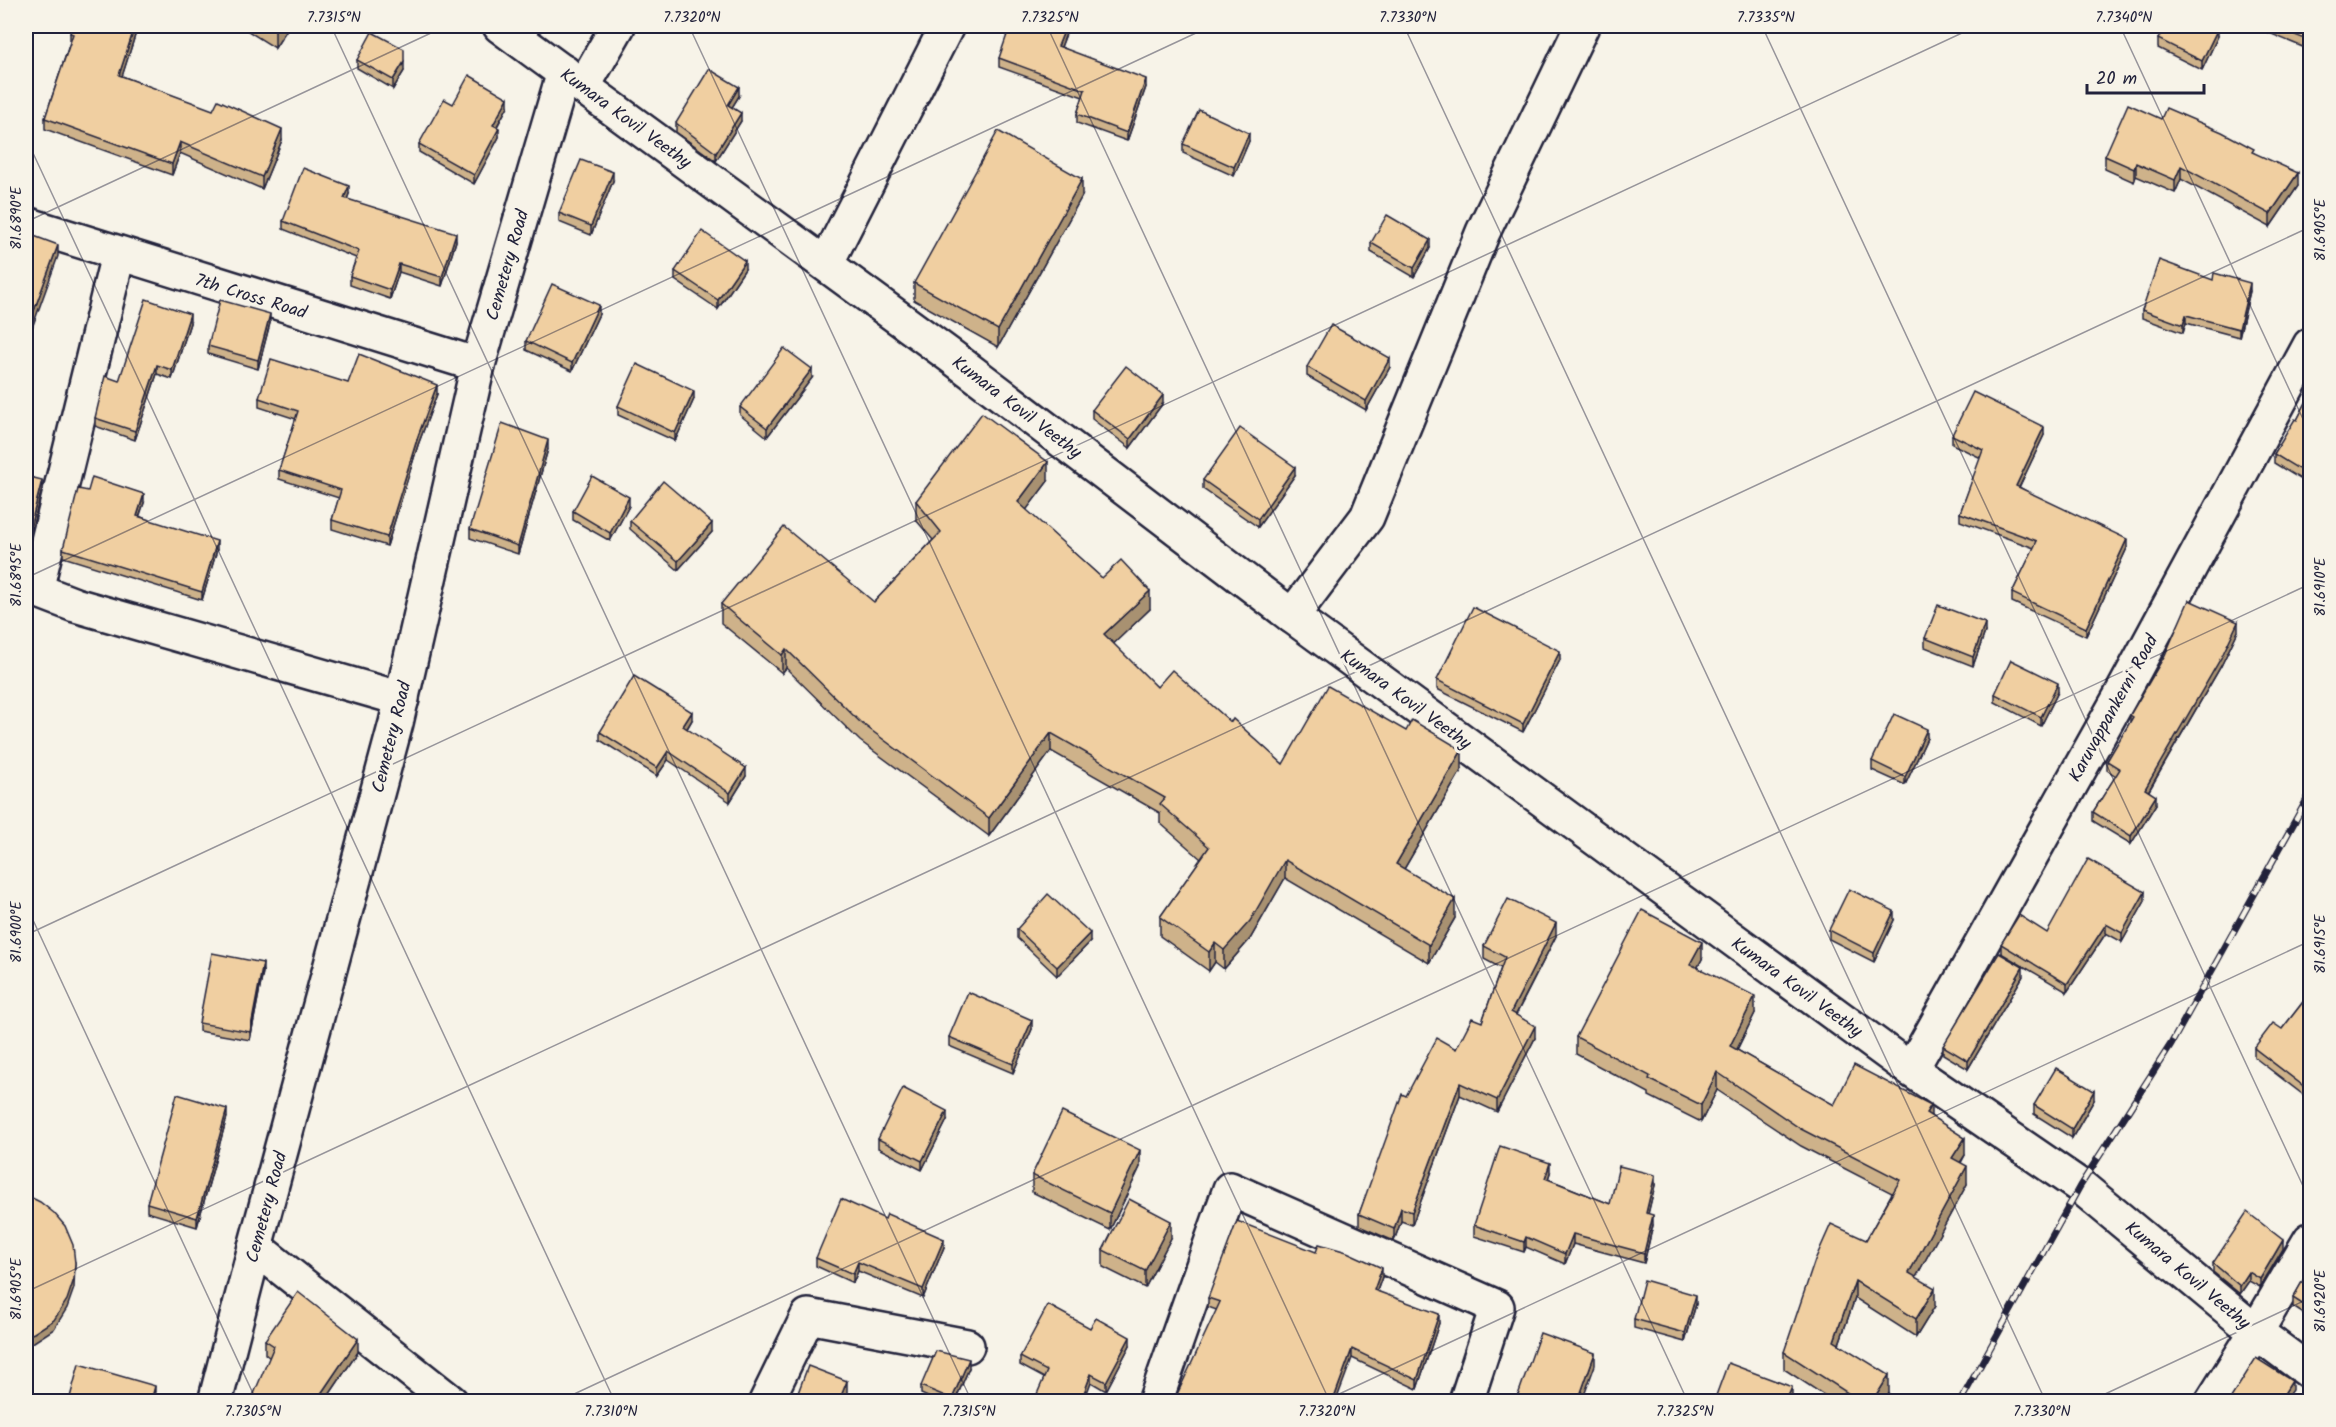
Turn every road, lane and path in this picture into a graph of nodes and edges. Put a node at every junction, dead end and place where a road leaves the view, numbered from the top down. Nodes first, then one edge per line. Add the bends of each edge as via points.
1 (500, 26) edge
2 (618, 26) edge
3 (946, 26) edge
4 (1582, 26) edge
5 (574, 79) junction
6 (26, 224) edge
7 (118, 255) junction
8 (826, 264) junction
9 (2310, 345) edge
10 (478, 365) junction
11 (31, 590) edge
12 (1292, 616) junction
13 (402, 699) junction
14 (1911, 1070) junction
15 (2310, 1240) edge
16 (255, 1247) junction
17 (2256, 1332) junction
18 (968, 1346) dead end
19 (2310, 1372) edge
20 (215, 1401) edge
21 (451, 1401) edge
22 (766, 1401) edge
23 (1155, 1401) edge
24 (1466, 1401) edge
25 (2212, 1401) edge

1 - 5 street, Kumara Kovil Veethy
2 - 5 street, Cemetery Road
3 - 8 street
4 - 12 street via 1483,232 1367,517
5 - 8 street, Kumara Kovil Veethy
5 - 10 street, Cemetery Road
6 - 7 street, 7th Cross Road
7 - 10 street, 7th Cross Road
7 - 11 street
8 - 12 street, Kumara Kovil Veethy
9 - 14 street, Karuvappankerni Road via 2120,697
10 - 13 street, Cemetery Road
11 - 13 street
12 - 14 street, Kumara Kovil Veethy
13 - 16 street, Cemetery Road
14 - 17 street, Kumara Kovil Veethy via 2080,1186
15 - 17 street
16 - 20 street, Cemetery Road
16 - 21 street
17 - 19 street, Kumara Kovil Veethy
17 - 25 street
18 - 22 street via 808,1316
23 - 24 street via 1230,1189 1497,1307

